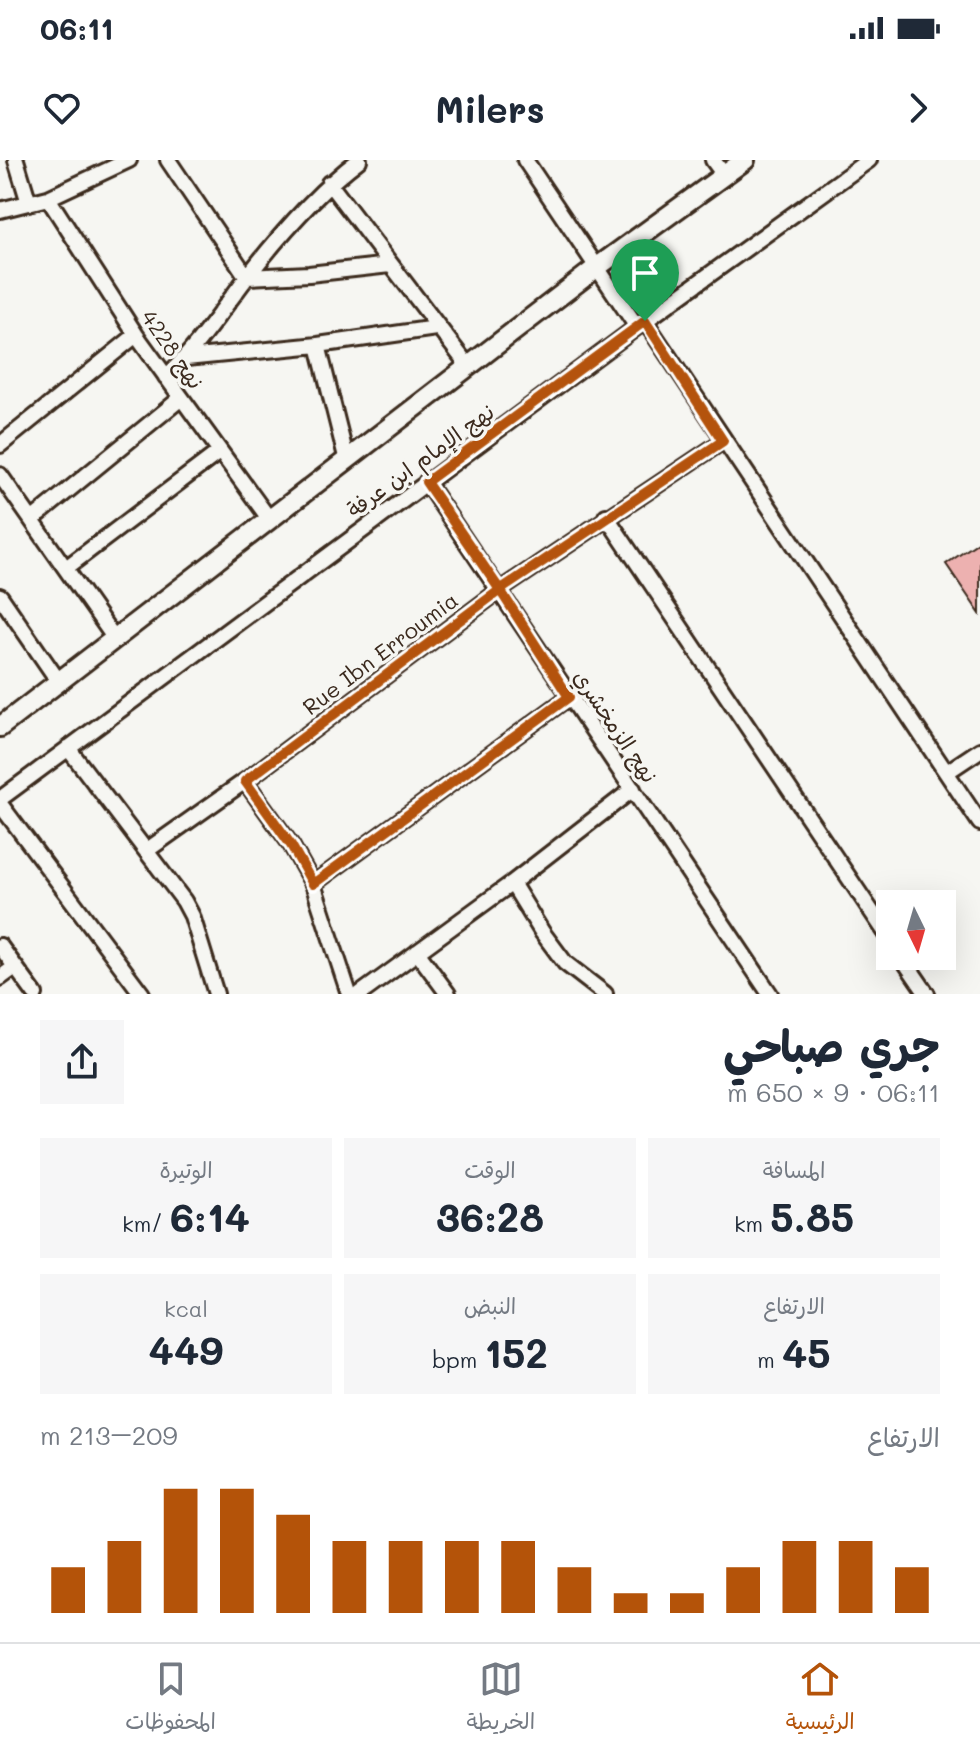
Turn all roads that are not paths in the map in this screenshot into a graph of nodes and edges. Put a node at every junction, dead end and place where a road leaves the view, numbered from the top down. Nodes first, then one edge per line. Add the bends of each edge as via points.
1 (16, 160) edge
2 (129, 160) edge
3 (168, 160) edge
4 (359, 160) edge
5 (525, 160) edge
6 (745, 160) edge
7 (869, 160) edge
8 (719, 167) edge
9 (329, 183) junction
10 (48, 198) junction
11 (29, 203) junction
12 (0, 210) edge
13 (390, 265) junction
14 (596, 268) junction
15 (247, 277) junction
16 (641, 324) junction
17 (436, 328) junction
18 (136, 335) junction
19 (318, 345) junction
20 (186, 358) junction
21 (469, 367) junction
22 (166, 377) junction
23 (180, 399) junction
24 (723, 441) junction
25 (0, 445) edge
26 (219, 452) junction
27 (347, 461) junction
28 (0, 475) edge
29 (426, 482) junction
30 (606, 516) junction
31 (33, 519) junction
32 (270, 520) junction
33 (66, 568) junction
34 (500, 590) junction
35 (0, 596) edge
36 (115, 639) junction
37 (59, 682) junction
38 (569, 697) junction
39 (5, 720) edge
40 (68, 748) junction
41 (980, 750) edge
42 (947, 772) junction
43 (245, 781) junction
44 (633, 789) junction
45 (0, 801) edge
46 (980, 823) edge
47 (146, 851) junction
48 (512, 883) junction
49 (313, 884) junction
50 (876, 918) edge
51 (0, 946) edge
52 (417, 952) junction
53 (15, 967) junction
54 (911, 970) edge
55 (0, 978) edge
56 (35, 994) edge
57 (142, 994) edge
58 (216, 994) edge
59 (349, 994) edge
60 (360, 994) edge
61 (448, 994) edge
62 (605, 994) edge
63 (770, 994) edge
64 (927, 994) edge

1 - 11 street
2 - 10 street
3 - 15 street
4 - 9 street
5 - 14 street
6 - 8 street
7 - 16 street, نهج الإمام ابن عرفة
8 - 14 street
9 - 13 street
9 - 15 street
10 - 11 street
10 - 18 street, نهج 4228
11 - 12 street
13 - 15 street
13 - 17 street
14 - 16 street
14 - 21 street
15 - 20 street
16 - 24 street
16 - 29 street, نهج الإمام ابن عرفة
17 - 19 street
17 - 21 street
18 - 22 street, نهج 4228
18 - 25 street
19 - 20 street
19 - 27 street
20 - 22 street
21 - 27 street
22 - 23 street, نهج 4228
23 - 26 street, نهج 4228
23 - 31 street
24 - 30 street, Rue Ibn Erroumia
24 - 42 street
26 - 32 street, نهج 4228
26 - 33 street
27 - 32 street
28 - 31 street
29 - 34 street, نهج الزمخشري
29 - 40 street, نهج الإمام ابن عرفة
30 - 34 street, Rue Ibn Erroumia
30 - 50 street
31 - 33 street
32 - 36 street
33 - 36 street
34 - 38 street, نهج الزمخشري
34 - 43 street, Rue Ibn Erroumia
35 - 37 street
36 - 37 street
37 - 39 street
38 - 44 street, نهج الزمخشري
38 - 49 street
40 - 45 street, نهج الإمام ابن عرفة
40 - 47 street
41 - 42 street
42 - 46 street
43 - 47 street, Rue Ibn Erroumia
43 - 49 street
44 - 48 street
44 - 63 street, نهج الزمخشري
45 - 57 street
47 - 58 street via 192,916
48 - 52 street
48 - 62 street via 565,963
49 - 59 street
51 - 53 street
52 - 60 street
52 - 61 street
53 - 55 street
53 - 56 street
54 - 64 street

